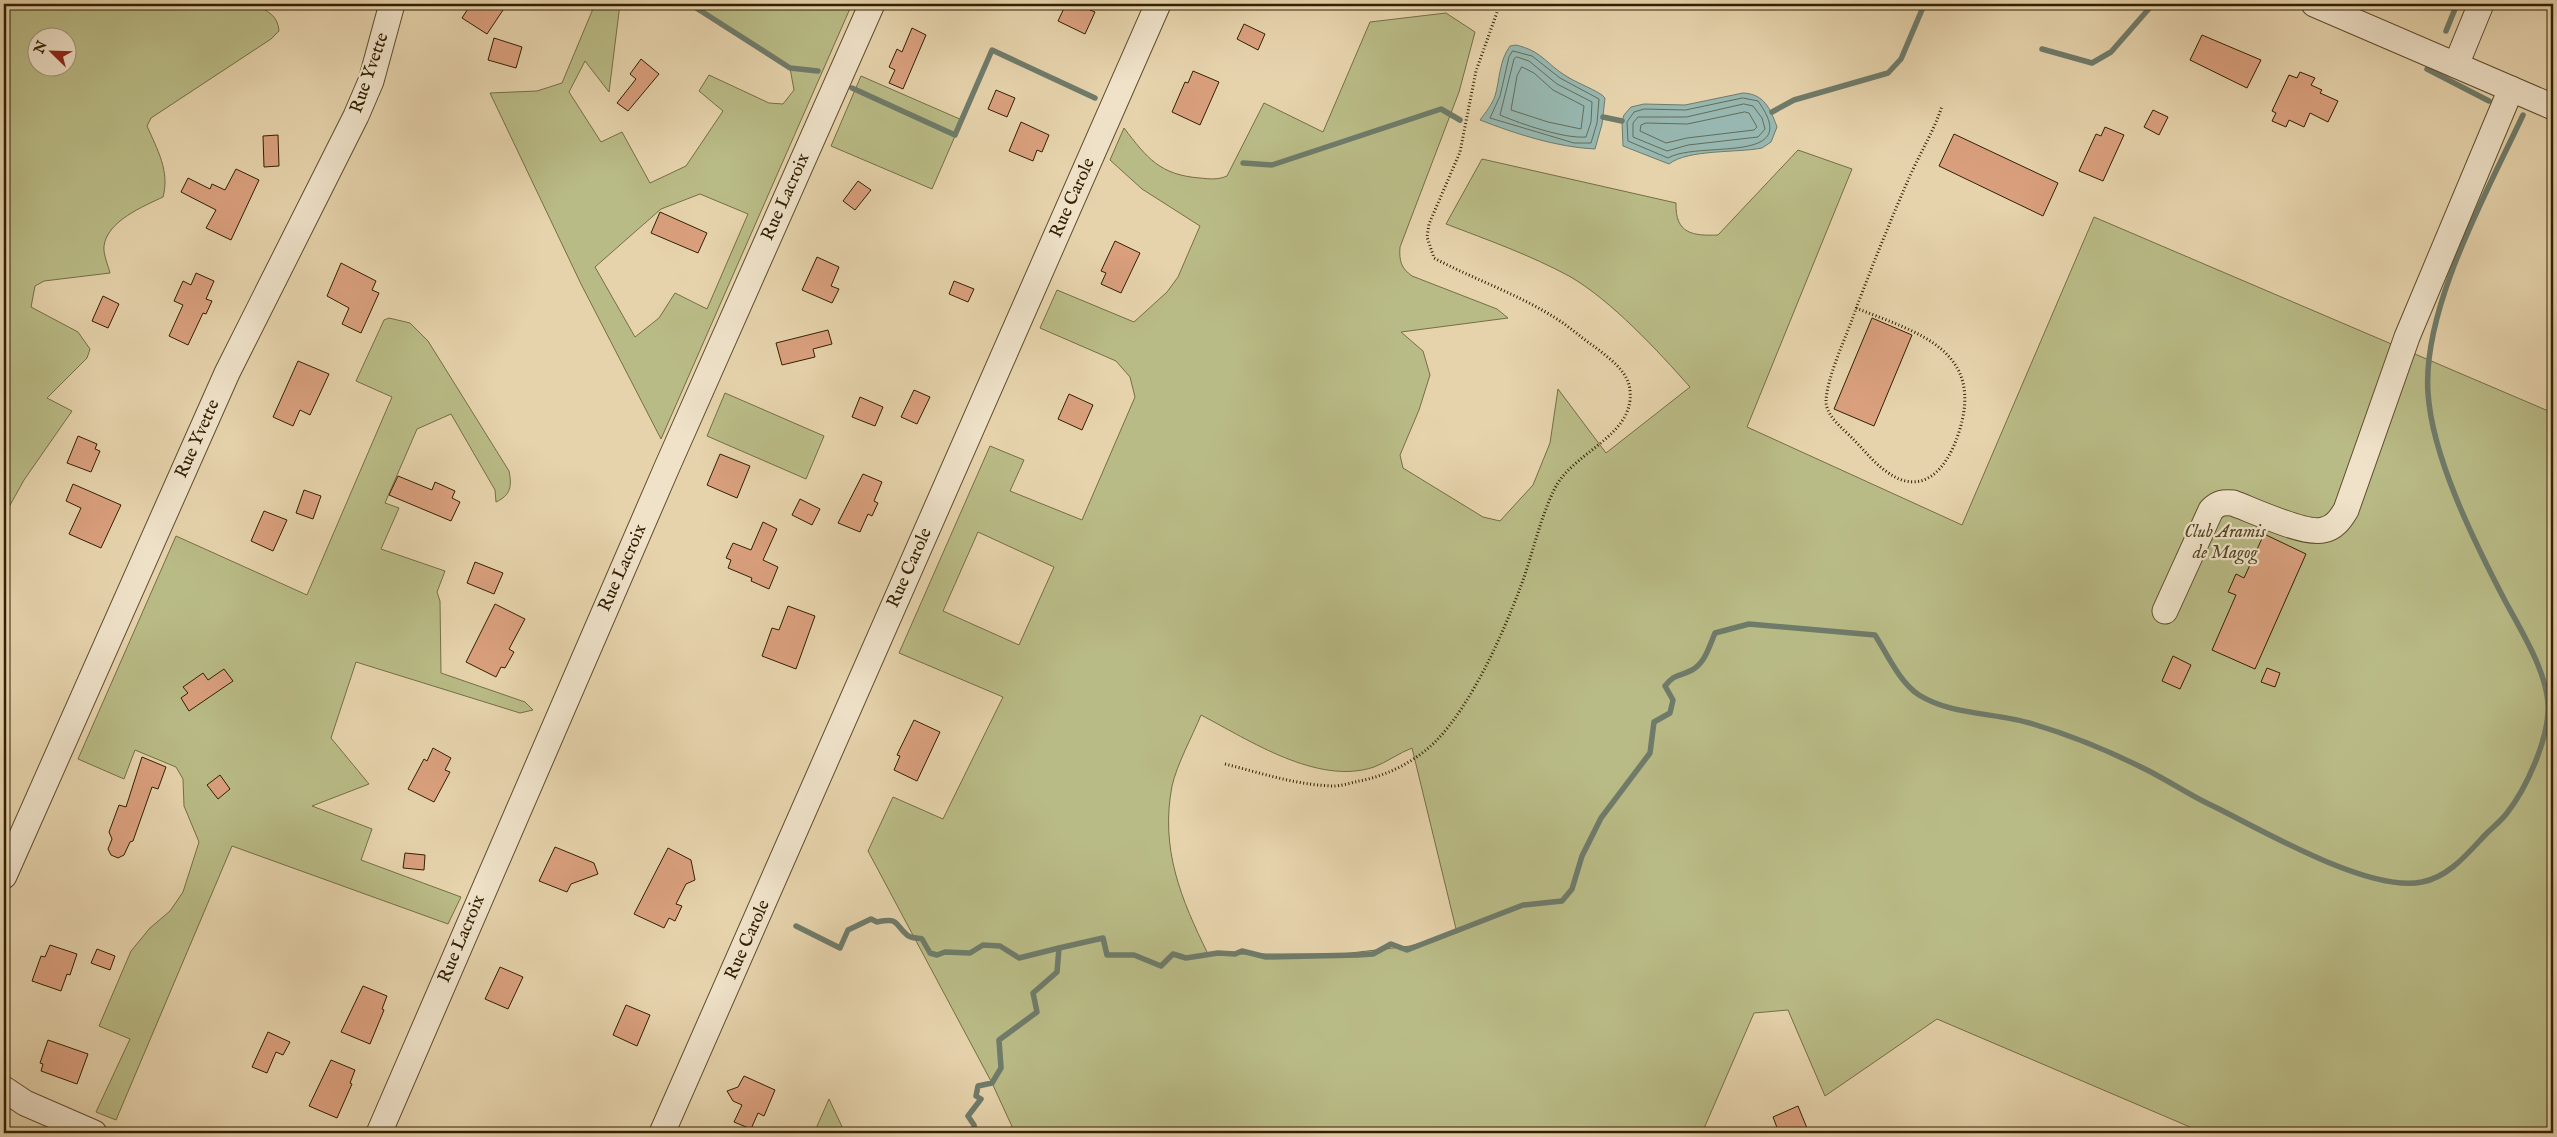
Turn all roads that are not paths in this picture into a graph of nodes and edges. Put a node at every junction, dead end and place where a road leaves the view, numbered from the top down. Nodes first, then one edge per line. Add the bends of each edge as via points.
1 (392, 4) edge
2 (872, 4) edge
3 (1158, 4) edge
4 (2314, 4) edge
5 (2481, 4) edge
6 (2456, 65) junction
7 (2511, 89) junction
8 (2553, 108) edge
9 (2165, 612) dead end
10 (4, 876) edge
11 (4, 1089) edge
12 (94, 1133) edge
13 (379, 1133) edge
14 (662, 1133) edge

1 - 10 street, Rue Yvette via 373,72 356,116 227,373
2 - 13 street, Rue Lacroix via 643,522
3 - 14 street, Rue Carole
4 - 6 street
5 - 6 street
6 - 7 street
7 - 8 street
7 - 9 street via 2410,329 2346,510 2339,521 2330,528 2312,531 2233,503 2216,505
11 - 12 street

